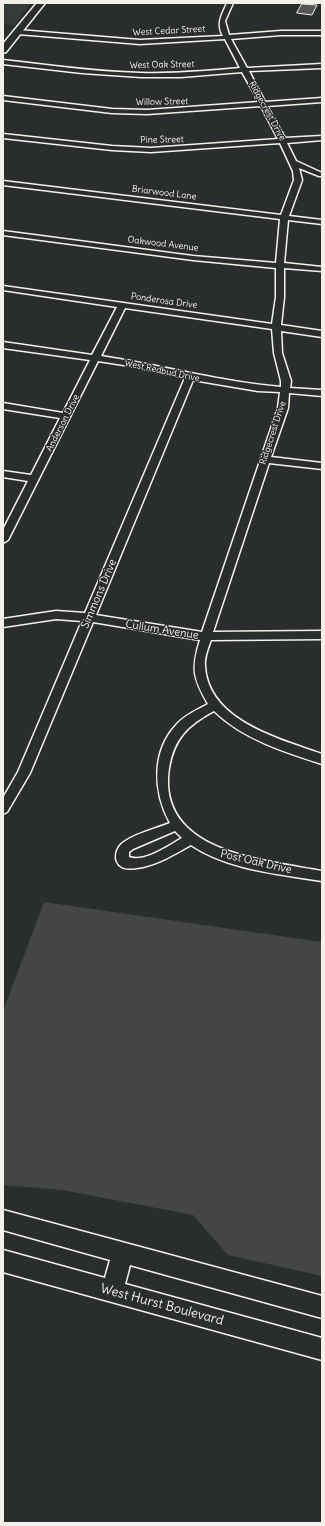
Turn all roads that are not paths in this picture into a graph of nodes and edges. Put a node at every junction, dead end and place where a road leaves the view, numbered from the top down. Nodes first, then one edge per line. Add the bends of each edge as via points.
1 (41, 3) edge
2 (230, 3) edge
3 (18, 32) junction
4 (322, 33) edge
5 (227, 36) junction
6 (3, 50) edge
7 (3, 62) edge
8 (322, 66) edge
9 (244, 69) junction
10 (3, 98) edge
11 (322, 100) edge
12 (263, 104) junction
13 (3, 136) edge
14 (322, 138) edge
15 (284, 141) junction
16 (296, 167) junction
17 (321, 174) edge
18 (3, 183) edge
19 (284, 218) junction
20 (322, 222) edge
21 (3, 233) edge
22 (280, 267) junction
23 (322, 269) edge
24 (3, 288) edge
25 (122, 305) junction
26 (276, 328) junction
27 (322, 334) edge
28 (3, 345) edge
29 (96, 358) junction
30 (190, 378) junction
31 (286, 390) junction
32 (322, 393) edge
33 (3, 406) edge
34 (67, 416) junction
35 (265, 458) junction
36 (322, 466) edge
37 (3, 474) edge
38 (35, 479) junction
39 (3, 540) edge
40 (89, 617) junction
41 (3, 623) edge
42 (322, 635) edge
43 (206, 637) junction
44 (215, 706) junction
45 (322, 759) edge
46 (3, 808) edge
47 (177, 825) junction
48 (191, 840) junction
49 (322, 876) edge
50 (3, 1220) edge
51 (123, 1253) junction
52 (3, 1261) edge
53 (112, 1292) junction
54 (322, 1307) edge
55 (322, 1349) edge

1 - 3 main road
2 - 5 street, Ridgecrest Drive via 222,21
3 - 5 street, West Cedar Street via 124,42
3 - 6 main road
4 - 5 street, West Cedar Street
5 - 9 street, Ridgecrest Drive
7 - 9 street, West Oak Street via 136,75 174,75
8 - 9 street, West Oak Street
9 - 12 street, Ridgecrest Drive
10 - 12 street, Willow Street via 135,112
11 - 12 street, Willow Street
12 - 15 street, Ridgecrest Drive
13 - 15 street, Pine Street via 151,150
14 - 15 street, Pine Street
15 - 16 street, Ridgecrest Drive
16 - 17 street
16 - 19 street, Ridgecrest Drive via 298,180
18 - 19 street, Briarwood Lane
19 - 20 street, Briarwood Lane
19 - 22 street, Ridgecrest Drive
21 - 22 street, Oakwood Avenue
22 - 23 street, Oakwood Avenue
22 - 26 street, Ridgecrest Drive
24 - 25 street, Ponderosa Drive
25 - 26 street, Ponderosa Drive
25 - 29 street, Anderson Drive
26 - 27 street, Ponderosa Drive
26 - 31 street, Ridgecrest Drive via 276,341
28 - 29 street, West Redbud Drive
29 - 30 street, West Redbud Drive via 155,368
29 - 34 street, Anderson Drive
30 - 31 street, West Redbud Drive
30 - 40 street, Simmons Drive
31 - 32 street, West Redbud Drive
31 - 35 street, Ridgecrest Drive via 283,408
33 - 34 street
34 - 38 street, Anderson Drive
35 - 36 street
35 - 43 street, Ridgecrest Drive
37 - 38 street
38 - 39 street, Anderson Drive
40 - 41 street, Cullum Avenue via 56,615
40 - 43 street, Cullum Avenue
40 - 46 street, Simmons Drive via 24,773
42 - 43 street, Cullum Avenue
43 - 44 street, Ridgecrest Drive via 199,666 208,694
44 - 45 street, Ridgecrest Drive via 240,726 262,737
44 - 47 street, Post Oak Drive via 180,726 170,742 162,784 164,800
47 - 48 street, Post Oak Drive
47 - 48 street via 130,845 123,850 122,858 126,863 135,864
48 - 49 street, Post Oak Drive via 218,853 246,861
50 - 51 main road
51 - 53 main road
51 - 54 main road
52 - 53 main road, West Hurst Boulevard
53 - 55 main road, West Hurst Boulevard

